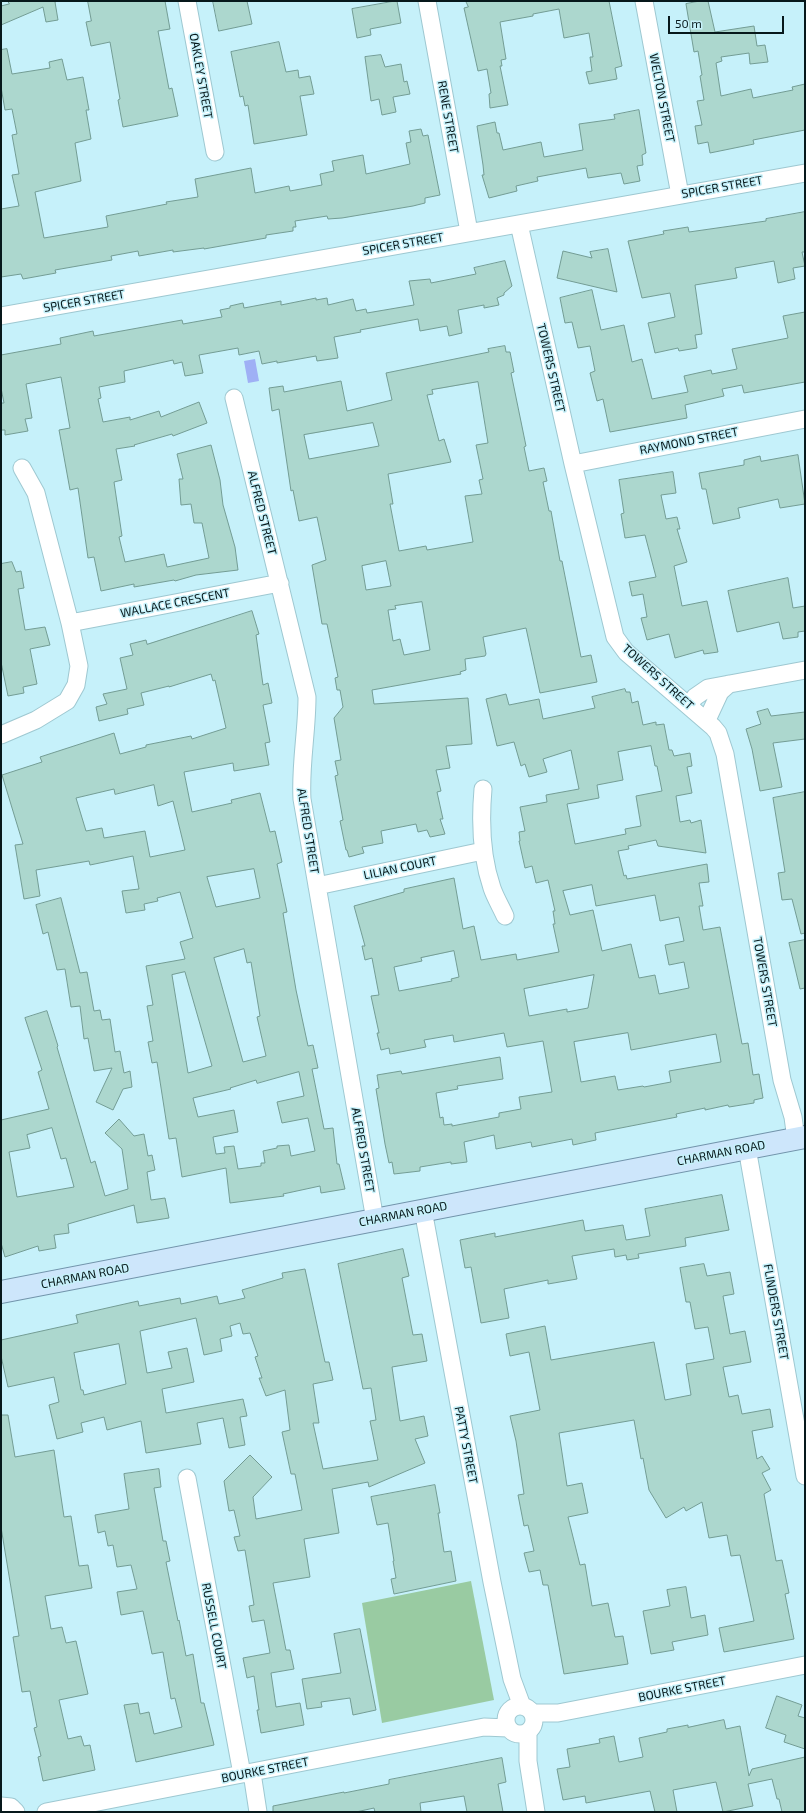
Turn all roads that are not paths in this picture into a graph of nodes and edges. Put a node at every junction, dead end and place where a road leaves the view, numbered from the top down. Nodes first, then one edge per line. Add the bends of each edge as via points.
1 (187, 1) edge
2 (427, 1) edge
3 (644, 1) edge
4 (215, 152) dead end
5 (805, 173) edge
6 (680, 195) junction
7 (519, 224) junction
8 (469, 232) junction
9 (1, 316) edge
10 (234, 398) dead end
11 (805, 419) edge
12 (573, 464) junction
13 (22, 468) dead end
14 (280, 583) junction
15 (70, 623) junction
16 (805, 670) edge
17 (729, 684) junction
18 (689, 705) junction
19 (706, 720) junction
20 (1, 736) edge
21 (483, 790) dead end
22 (483, 851) junction
23 (317, 886) junction
24 (505, 916) dead end
25 (796, 1139) edge
26 (746, 1148) junction
27 (423, 1210) junction
28 (375, 1220) junction
29 (1, 1292) edge
30 (805, 1476) edge
31 (187, 1478) dead end
32 (805, 1665) edge
33 (520, 1720) junction
34 (247, 1773) junction
35 (46, 1812) edge
36 (258, 1812) edge
37 (536, 1812) edge

1 - 4 street, OAKLEY STREET
2 - 8 street, RENE STREET
3 - 6 street, WELTON STREET
5 - 6 street, SPICER STREET
6 - 7 street, SPICER STREET
7 - 8 street, SPICER STREET
7 - 12 street, TOWERS STREET
8 - 9 street, SPICER STREET
10 - 14 street, ALFRED STREET
11 - 12 street, RAYMOND STREET
12 - 18 street, TOWERS STREET via 615,637 626,652
13 - 15 street via 36,493
14 - 15 street, WALLACE CRESCENT
14 - 23 street, ALFRED STREET via 307,697 307,723 300,777
15 - 20 street via 78,666 76,685 67,701 36,720
16 - 17 street
17 - 18 street via 703,691
17 - 19 street via 720,692
18 - 19 street, TOWERS STREET
19 - 25 street, TOWERS STREET via 718,733 725,754 782,1080 793,1117
21 - 22 street via 480,816
22 - 23 street, LILIAN COURT
22 - 24 street via 492,889
23 - 28 street, ALFRED STREET
25 - 26 main road, CHARMAN ROAD
26 - 27 main road, CHARMAN ROAD
26 - 30 street, FLINDERS STREET
27 - 28 main road, CHARMAN ROAD
27 - 33 street, PATTY STREET
28 - 29 main road, CHARMAN ROAD
31 - 34 street, RUSSELL COURT
32 - 33 street, BOURKE STREET
33 - 34 street, BOURKE STREET
33 - 37 street, PATTY STREET
34 - 35 street, BOURKE STREET
34 - 36 street, RUSSELL COURT

